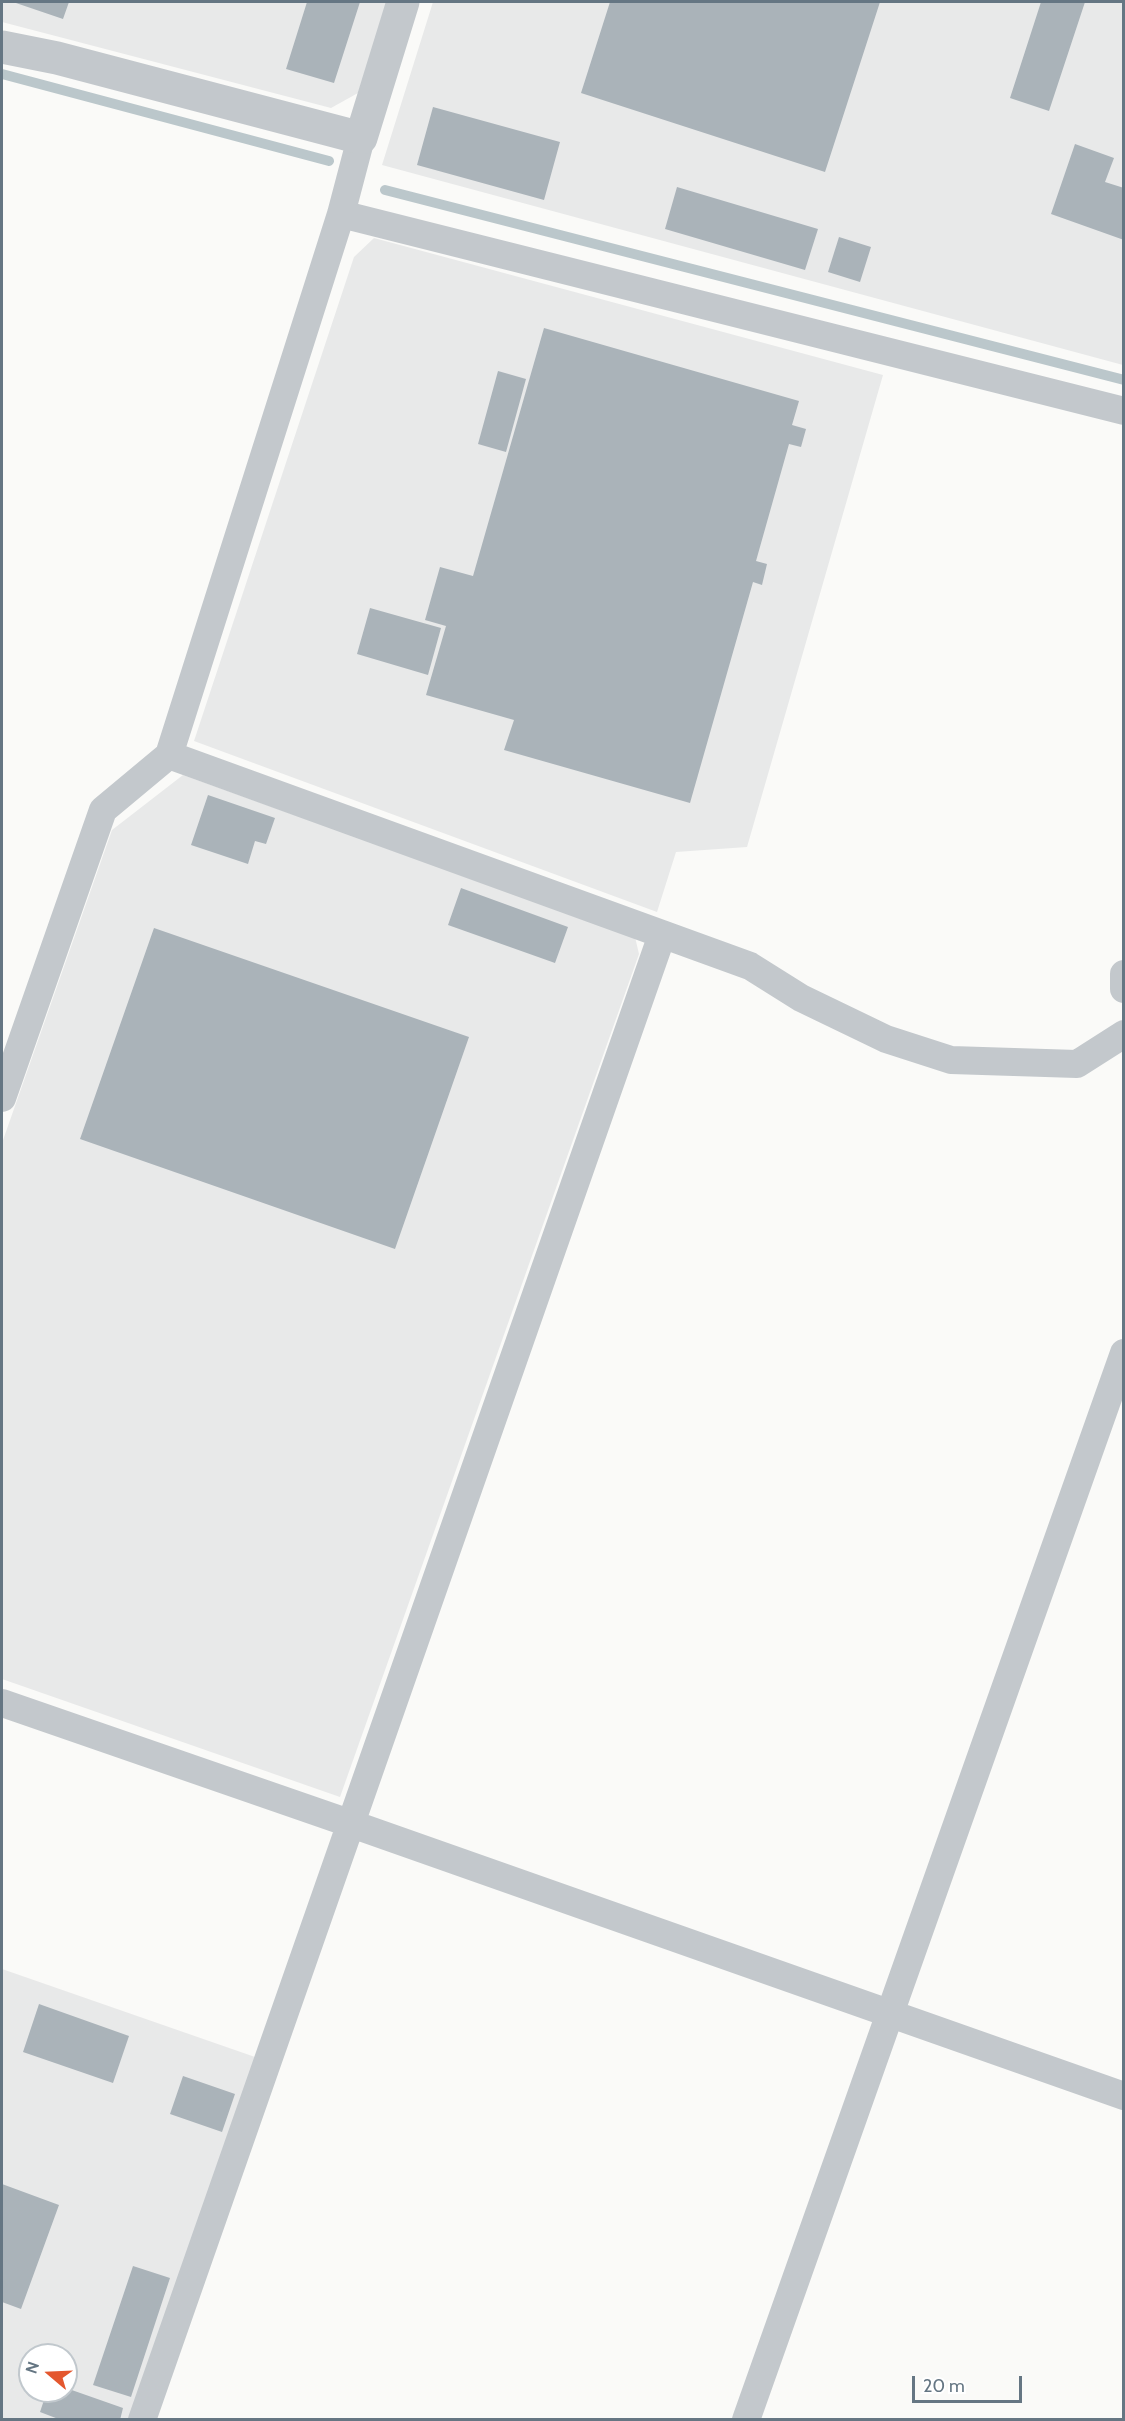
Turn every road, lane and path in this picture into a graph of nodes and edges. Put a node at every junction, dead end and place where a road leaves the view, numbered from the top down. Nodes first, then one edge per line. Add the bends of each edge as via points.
1 (403, 2) edge
2 (2, 47) edge
3 (361, 138) junction
4 (341, 214) junction
5 (1124, 411) edge
6 (168, 755) junction
7 (662, 935) junction
8 (1124, 974) edge
9 (1124, 989) edge
10 (1124, 1034) edge
11 (2, 1098) edge
12 (1124, 1353) edge
13 (2, 1704) edge
14 (349, 1823) junction
15 (890, 2013) junction
16 (1124, 2096) edge
17 (142, 2420) edge
18 (746, 2420) edge

1 - 3 street
2 - 3 street via 46,55
3 - 4 street
4 - 5 street
4 - 6 street
6 - 7 street
6 - 11 street via 103,810
7 - 10 street via 750,966 801,998 886,1039 951,1060 1077,1064
7 - 14 street
8 - 9 street
12 - 15 street
13 - 14 street
14 - 15 street
14 - 17 street
15 - 16 street
15 - 18 street

